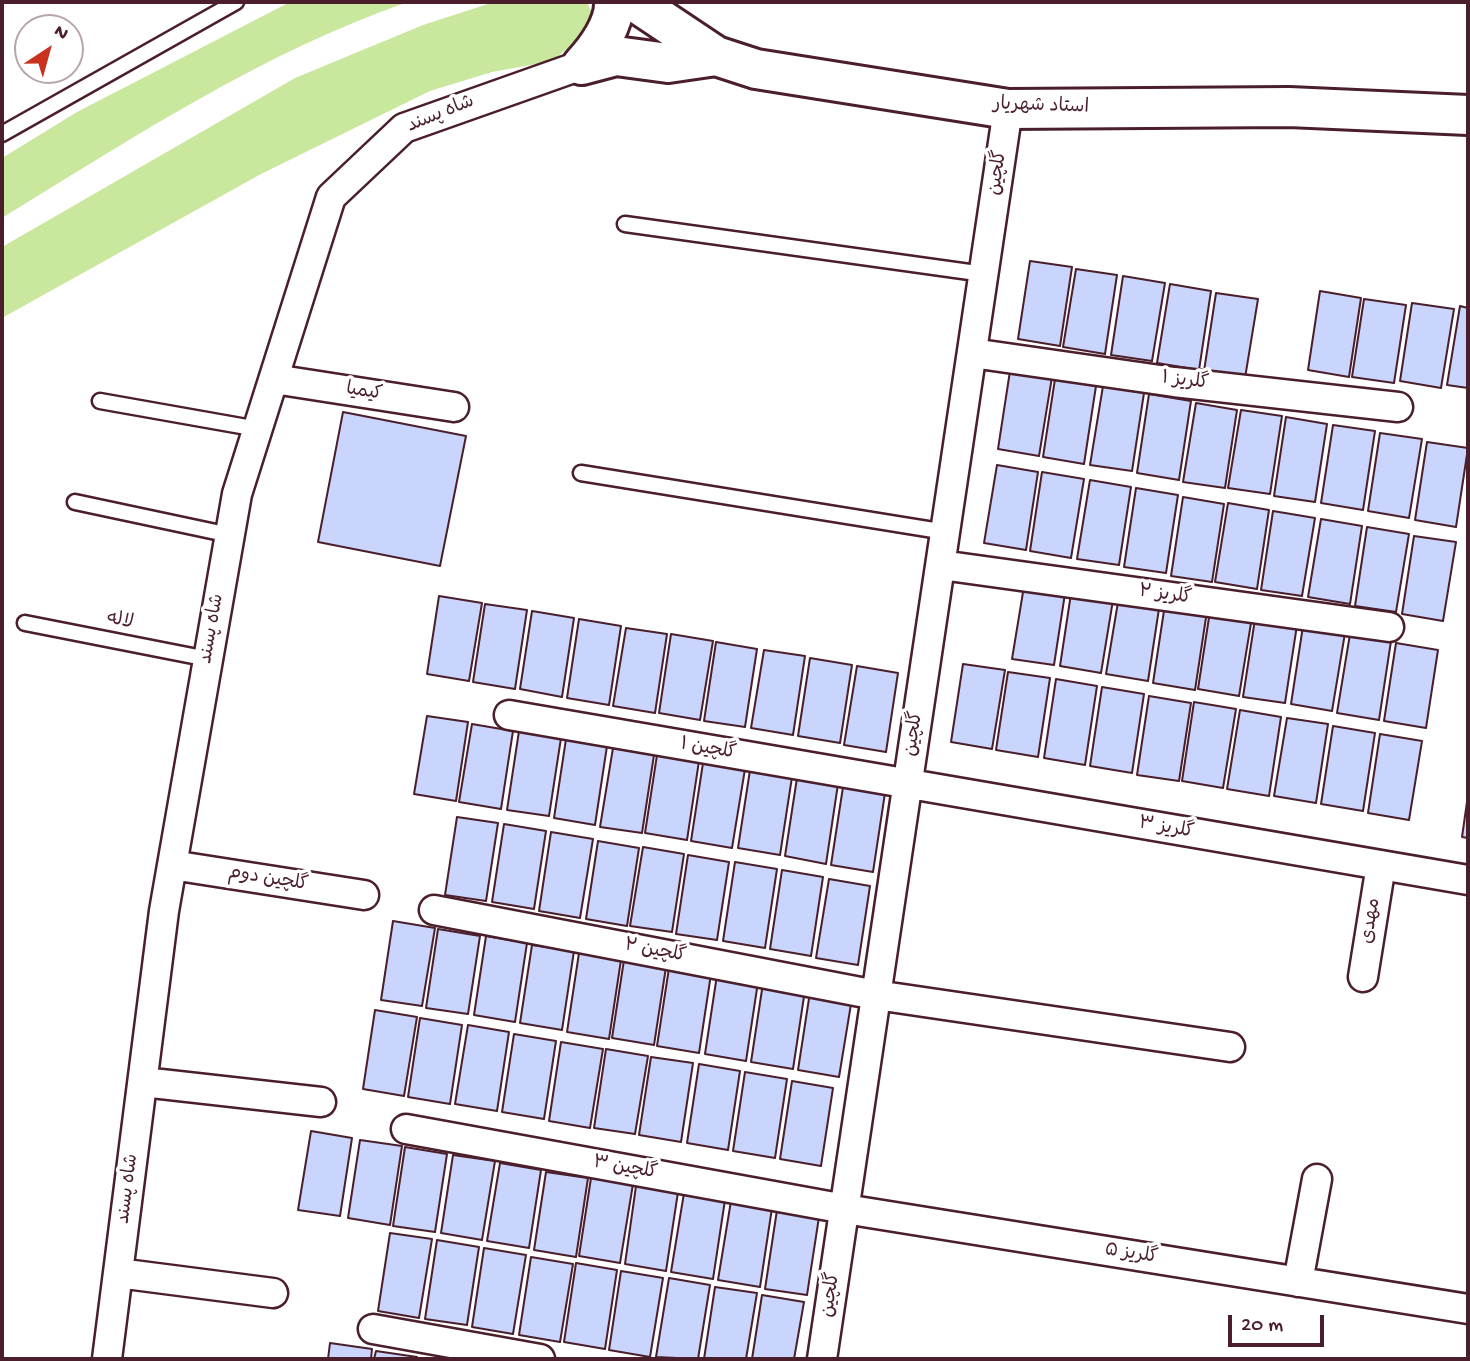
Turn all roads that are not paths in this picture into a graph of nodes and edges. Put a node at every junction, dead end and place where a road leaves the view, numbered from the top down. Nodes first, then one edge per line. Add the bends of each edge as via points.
1 (236, 2) edge
2 (614, 2) edge
3 (635, 2) edge
4 (716, 56) junction
5 (582, 65) junction
6 (1008, 109) junction
7 (1468, 115) edge
8 (2, 134) edge
9 (625, 224) dead end
10 (984, 274) junction
11 (972, 354) junction
12 (274, 379) junction
13 (100, 401) dead end
14 (454, 407) dead end
15 (1398, 407) dead end
16 (258, 429) junction
17 (581, 473) dead end
18 (75, 502) dead end
19 (946, 532) junction
20 (230, 535) junction
21 (941, 565) junction
22 (25, 623) dead end
23 (1389, 627) dead end
24 (208, 659) junction
25 (509, 715) dead end
26 (908, 785) junction
27 (172, 865) junction
28 (1381, 865) junction
29 (1468, 880) edge
30 (364, 895) dead end
31 (434, 910) dead end
32 (1363, 978) dead end
33 (876, 995) junction
34 (1230, 1047) dead end
35 (143, 1082) junction
36 (321, 1102) dead end
37 (407, 1129) dead end
38 (1317, 1179) dead end
39 (845, 1209) junction
40 (118, 1273) junction
41 (1298, 1282) junction
42 (273, 1293) dead end
43 (1468, 1309) edge
44 (373, 1329) dead end
45 (107, 1359) edge
46 (540, 1359) edge
47 (822, 1359) edge

1 - 8 lane
2 - 5 street via 597,50
3 - 4 street, استاد شهریار
4 - 5 street via 668,63 616,56
4 - 6 street, استاد شهریار via 756,69
5 - 12 street, شاه پسند via 404,128 366,161 331,197
6 - 7 street, استاد شهریار via 1289,107
6 - 10 street, گلچین
9 - 10 lane
10 - 11 street, گلچین
11 - 15 street, گلریز ۱
11 - 19 street, گلچین
12 - 14 street, کیمیا
12 - 16 street, شاه پسند
13 - 16 lane
16 - 20 street, شاه پسند via 237,494
17 - 19 lane
18 - 20 lane
19 - 21 street, گلچین
20 - 24 street, شاه پسند
21 - 23 street, گلریز ۲
21 - 26 street, گلچین
22 - 24 lane, لاله
24 - 27 street, شاه پسند
25 - 26 street, گلچین ۱
26 - 28 street, گلریز ۳
26 - 33 street, گلچین
27 - 30 street, گلچین دوم
27 - 35 street, شاه پسند
28 - 29 street, گلریز ۳
28 - 32 street, مهدی
31 - 33 street, گلچین ۲
33 - 34 street, گلچین ۲
33 - 39 street, گلچین
35 - 36 street
35 - 40 street, شاه پسند
37 - 39 street, گلچین ۳
38 - 41 street
39 - 41 street, گلریز ۵
39 - 47 street, گلچین
40 - 42 street
40 - 45 street, شاه پسند
41 - 43 street, گلریز ۵
44 - 46 street

